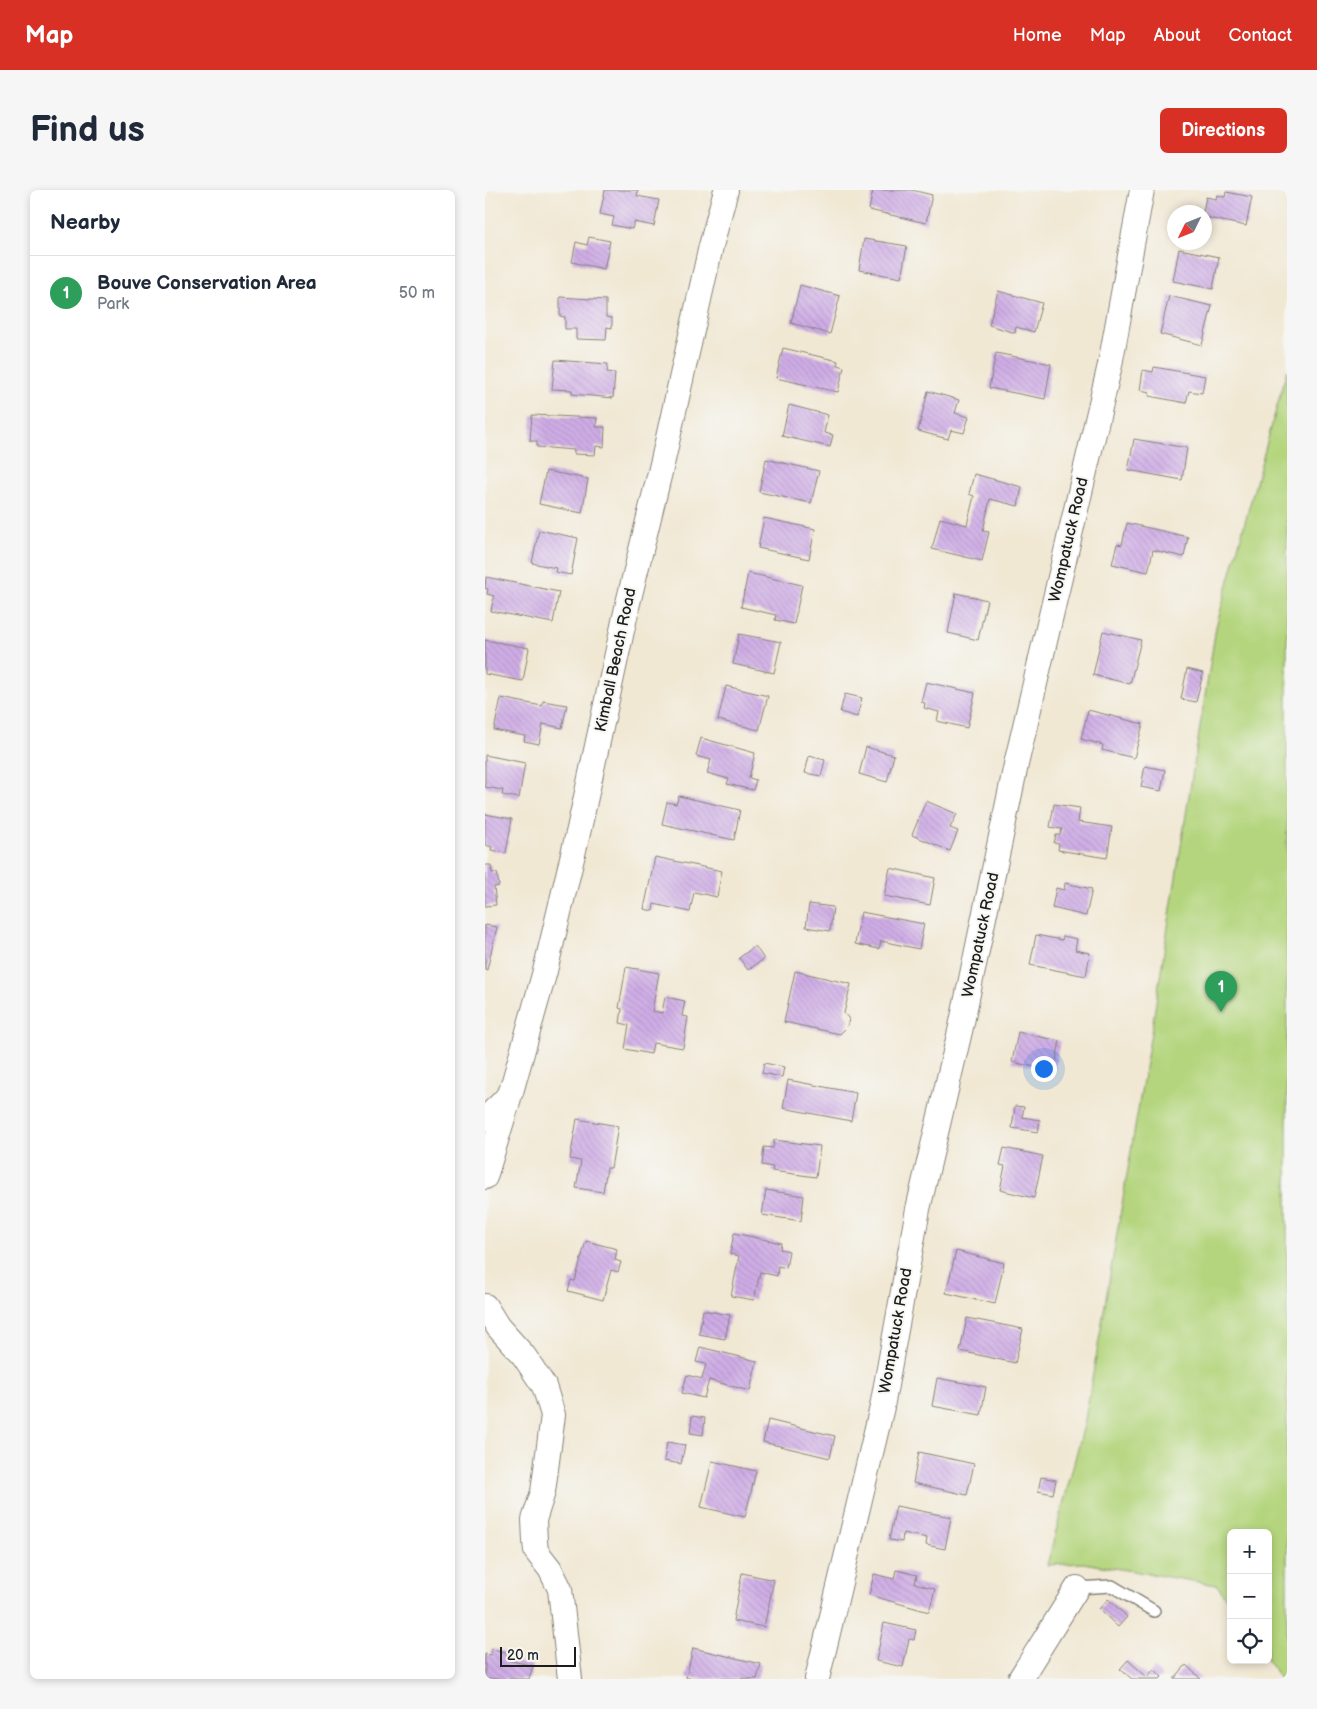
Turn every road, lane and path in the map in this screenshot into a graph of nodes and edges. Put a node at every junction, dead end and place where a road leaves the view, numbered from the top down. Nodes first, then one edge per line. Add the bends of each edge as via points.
1 (726, 190) edge
2 (1143, 190) edge
3 (511, 1092) junction
4 (485, 1119) edge
5 (485, 1178) edge
6 (485, 1306) edge
7 (1077, 1588) joint
8 (1154, 1611) dead end
9 (570, 1679) edge
10 (817, 1679) edge
11 (1020, 1679) edge

1 - 3 street, Kimball Beach Road via 628,603 579,829 545,971
2 - 10 street, Wompatuck Road via 1110,365 1018,754 961,1026 918,1209 882,1407
3 - 4 street, Kimball Beach Road
3 - 5 street
6 - 9 street via 544,1386 553,1415 543,1492 534,1520 535,1541 536,1551 560,1589
7 - 8 lane via 1112,1586
7 - 11 street

